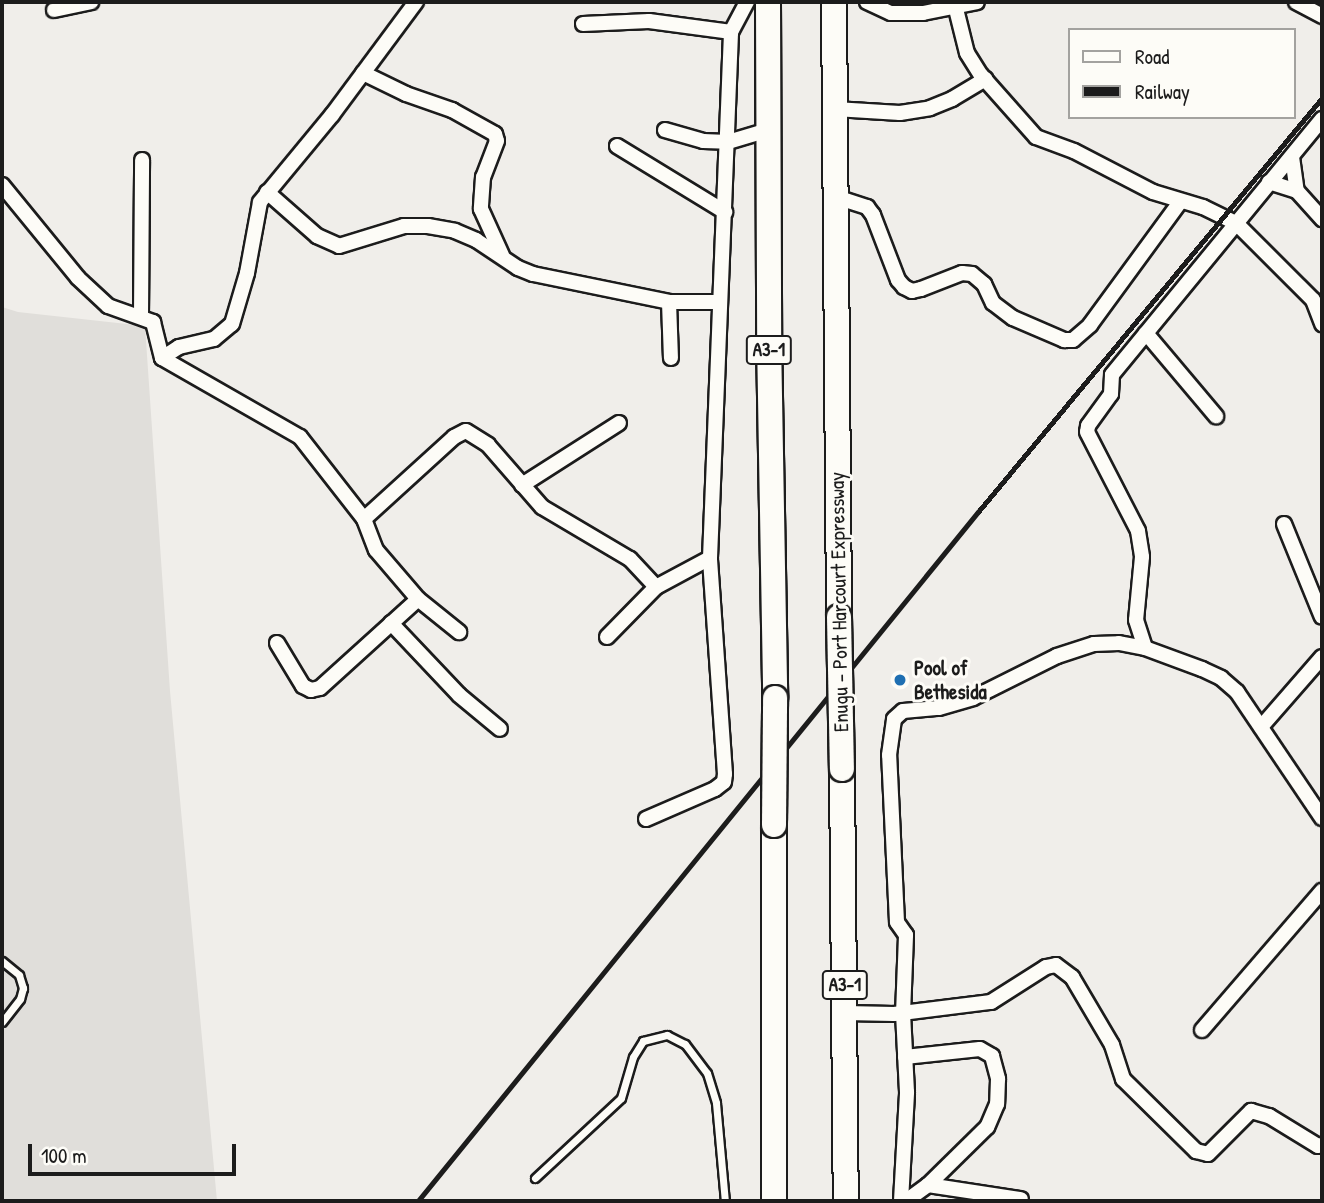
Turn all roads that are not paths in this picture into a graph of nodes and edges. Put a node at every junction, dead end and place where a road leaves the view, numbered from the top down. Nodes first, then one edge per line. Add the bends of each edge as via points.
1 (91, 2) edge
2 (416, 2) edge
3 (747, 2) edge
4 (768, 2) edge
5 (834, 2) edge
6 (867, 2) edge
7 (977, 2) edge
8 (1296, 2) edge
9 (956, 9) junction
10 (54, 10) dead end
11 (1322, 16) edge
12 (583, 23) dead end
13 (731, 32) junction
14 (363, 74) junction
15 (985, 79) junction
16 (835, 109) junction
17 (1322, 119) edge
18 (665, 130) dead end
19 (768, 130) junction
20 (728, 142) junction
21 (617, 146) dead end
22 (1293, 157) junction
23 (142, 160) dead end
24 (1269, 182) junction
25 (2, 185) edge
26 (1297, 191) junction
27 (267, 192) junction
28 (836, 198) junction
29 (1180, 202) junction
30 (724, 212) junction
31 (1322, 219) edge
32 (1236, 223) junction
33 (504, 259) junction
34 (669, 302) junction
35 (720, 302) junction
36 (141, 316) junction
37 (1322, 324) edge
38 (1146, 333) junction
39 (162, 358) junction
40 (671, 358) dead end
41 (1216, 416) dead end
42 (619, 423) dead end
43 (522, 485) junction
44 (364, 519) junction
45 (1284, 524) dead end
46 (710, 558) junction
47 (656, 587) junction
48 (418, 598) junction
49 (1322, 617) edge
50 (391, 623) junction
51 (459, 632) dead end
52 (607, 637) dead end
53 (277, 643) dead end
54 (1144, 648) junction
55 (1322, 657) edge
56 (1261, 727) junction
57 (500, 729) dead end
58 (1322, 818) edge
59 (646, 819) dead end
60 (1322, 891) edge
61 (2, 961) edge
62 (845, 1013) junction
63 (903, 1014) junction
64 (2, 1022) edge
65 (1202, 1030) dead end
66 (905, 1057) junction
67 (1322, 1146) edge
68 (535, 1178) dead end
69 (928, 1185) junction
70 (1021, 1199) dead end
71 (725, 1201) edge
72 (774, 1201) edge
73 (846, 1201) edge
74 (904, 1201) edge

1 - 10 street
2 - 14 street
3 - 13 street
4 - 19 highway, A3-1
5 - 16 highway, Enugu - Port Harcourt Expressway / A3-1
6 - 9 street via 891,13
7 - 9 street
8 - 11 street
9 - 15 street via 967,53
12 - 13 street via 649,21
13 - 20 street
14 - 27 street
14 - 33 street via 452,110 495,134 497,141 483,177 481,209
15 - 16 street via 930,108 900,113
15 - 29 street via 1036,136
16 - 28 highway, Enugu - Port Harcourt Expressway / A3-1
17 - 22 street
18 - 20 street via 703,141
19 - 20 street
19 - 72 highway, A3-1, bridge via 775,698
20 - 30 street
21 - 30 street
22 - 24 street
22 - 26 street
23 - 36 street
24 - 26 street
24 - 32 street
25 - 36 street via 78,278 107,306
26 - 31 street
27 - 33 street via 327,242 351,244 394,229 428,226 466,235
27 - 39 street via 256,215 247,273 232,324 214,339 179,347
28 - 29 street via 867,207 904,287 912,291 961,273 972,274 984,284 993,303 1013,318 1064,340 1073,340 1090,325
28 - 62 highway, Enugu - Port Harcourt Expressway / A3-1, bridge
29 - 32 street
30 - 35 street
32 - 37 street via 1313,300
32 - 38 street
33 - 34 street via 533,274
34 - 35 street
34 - 40 street
35 - 46 street
36 - 39 street via 153,322
38 - 41 street
38 - 54 street via 1112,375 1111,394 1087,432 1138,531 1142,557 1136,627
39 - 44 street via 300,437
42 - 43 street
43 - 44 street via 488,445 466,431 454,436
43 - 47 street via 542,507 630,559
44 - 48 street via 376,550
45 - 49 street
46 - 47 street
46 - 59 street via 724,782
47 - 52 street
48 - 50 street
48 - 51 street
50 - 53 street via 320,688 311,690 303,686
50 - 57 street via 459,695
54 - 56 street via 1221,678 1237,692
54 - 63 street via 1094,644 1057,656 973,698 939,708 903,711 894,719 889,755 897,922 906,935
55 - 56 street
56 - 58 street
60 - 65 street
61 - 64 lane via 19,975 23,988
62 - 63 street
62 - 73 highway, Enugu - Port Harcourt Expressway / A3-1
63 - 66 street
63 - 67 street via 991,1002 1056,965 1072,977 1112,1045 1123,1079 1196,1151 1208,1154 1251,1111
66 - 69 street via 980,1048 992,1056 998,1079 997,1104 987,1126
66 - 74 street
68 - 71 lane via 621,1098 633,1057 643,1041 667,1035 685,1044 707,1073 716,1103
69 - 70 street
69 - 74 street

